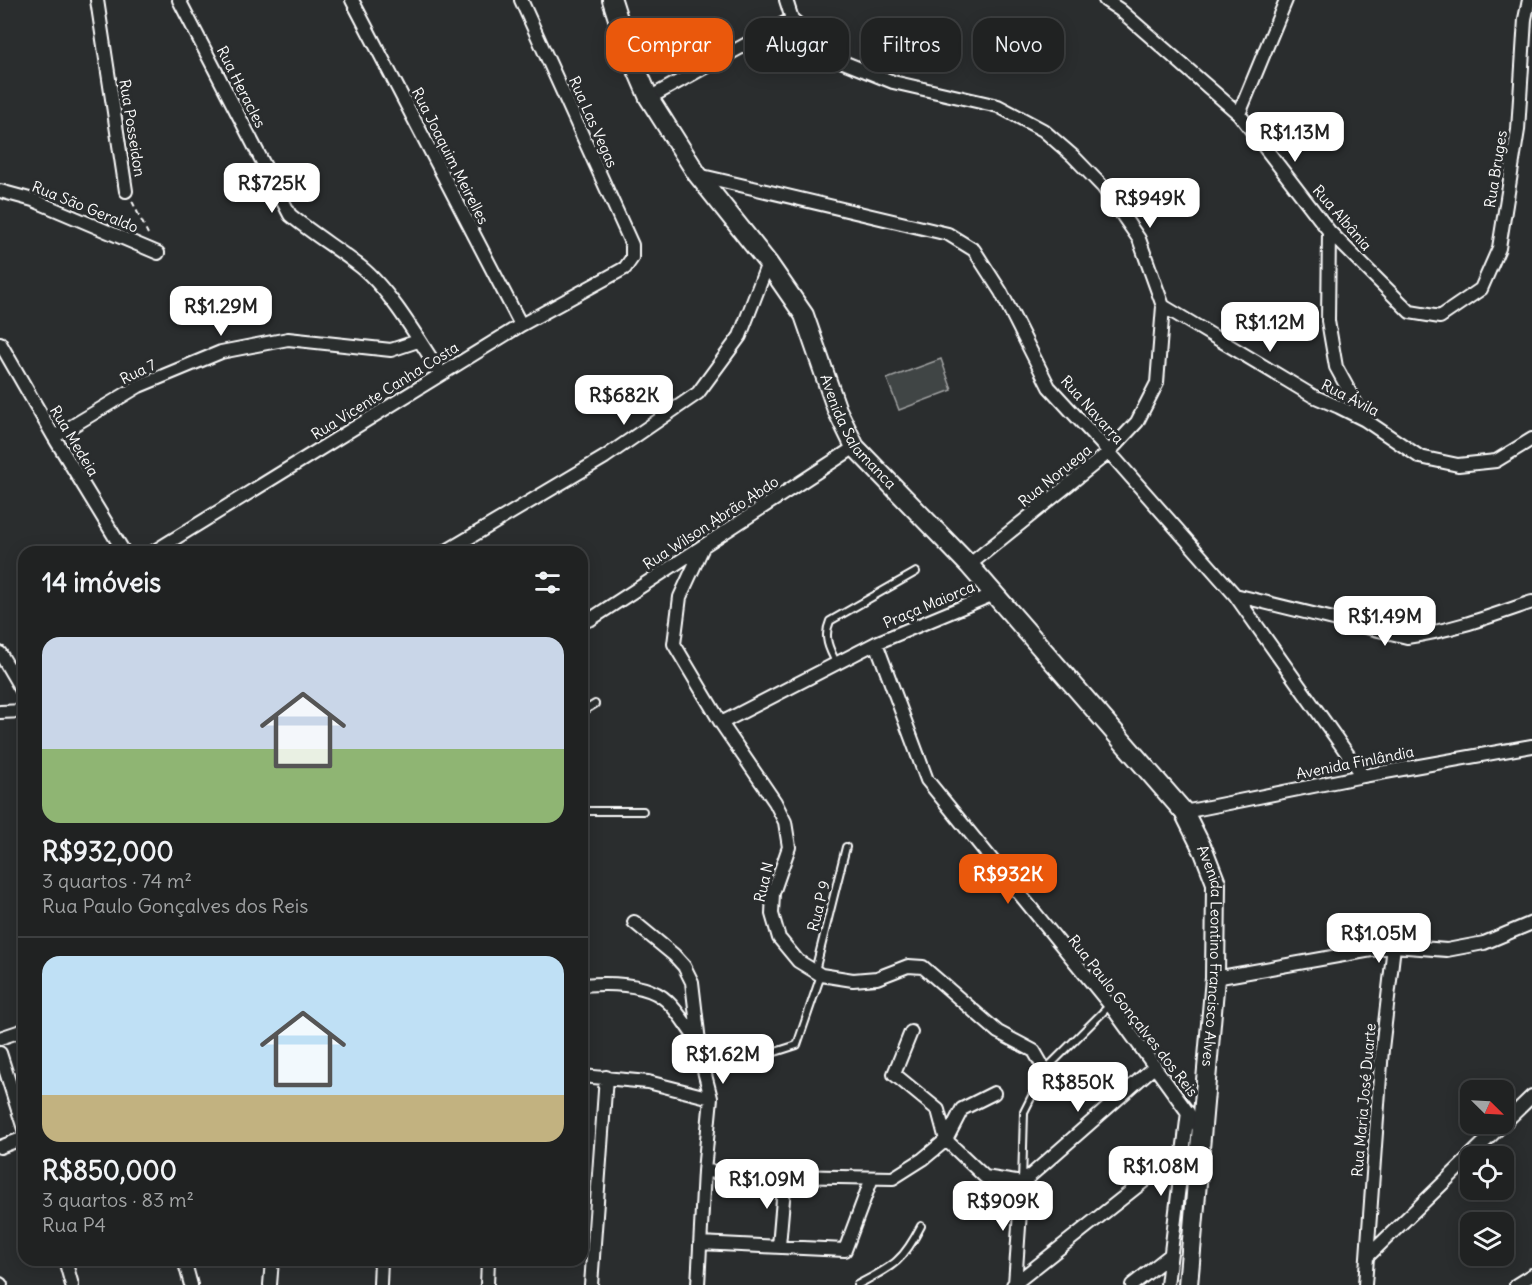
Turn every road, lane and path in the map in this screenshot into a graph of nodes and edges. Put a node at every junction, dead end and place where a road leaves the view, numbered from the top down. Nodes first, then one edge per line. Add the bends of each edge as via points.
1 (97, 0) edge
2 (179, 0) edge
3 (352, 0) edge
4 (521, 0) edge
5 (612, 0) edge
6 (786, 0) edge
7 (1105, 0) edge
8 (1286, 0) edge
9 (1529, 0) edge
10 (792, 18) edge
11 (745, 45) edge
12 (849, 64) edge
13 (649, 98) junction
14 (1239, 114) junction
15 (697, 174) junction
16 (0, 191) edge
17 (126, 191) joint
18 (1329, 231) junction
19 (158, 253) joint
20 (632, 258) joint
21 (768, 263) junction
22 (1163, 306) junction
23 (1440, 317) joint
24 (521, 325) junction
25 (418, 341) junction
26 (0, 343) edge
27 (441, 374) junction
28 (1365, 420) junction
29 (54, 437) junction
30 (1532, 439) edge
31 (855, 447) junction
32 (1109, 452) junction
33 (120, 546) edge
34 (163, 546) edge
35 (455, 546) edge
36 (703, 547) junction
37 (969, 565) junction
38 (916, 572) dead end
39 (994, 594) junction
40 (1235, 595) junction
41 (1532, 602) edge
42 (588, 620) edge
43 (876, 643) junction
44 (0, 653) edge
45 (837, 664) junction
46 (18, 683) edge
47 (595, 704) dead end
48 (588, 708) edge
49 (18, 711) edge
50 (0, 712) edge
51 (721, 723) junction
52 (1532, 746) edge
53 (1364, 776) junction
54 (588, 811) edge
55 (643, 811) dead end
56 (1184, 812) junction
57 (846, 847) dead end
58 (634, 922) dead end
59 (1532, 923) edge
60 (1394, 946) junction
61 (818, 974) junction
62 (1215, 978) junction
63 (588, 985) edge
64 (1110, 1005) junction
65 (18, 1032) edge
66 (911, 1032) dead end
67 (0, 1038) edge
68 (699, 1042) junction
69 (0, 1053) edge
70 (700, 1059) junction
71 (1155, 1066) junction
72 (1045, 1070) junction
73 (588, 1076) edge
74 (606, 1077) junction
75 (994, 1093) dead end
76 (1532, 1096) edge
77 (711, 1098) junction
78 (18, 1110) edge
79 (1188, 1112) junction
80 (1203, 1134) junction
81 (18, 1140) edge
82 (946, 1140) junction
83 (1481, 1146) edge
84 (0, 1147) edge
85 (1181, 1158) junction
86 (1460, 1167) edge
87 (704, 1171) junction
88 (785, 1176) junction
89 (872, 1178) junction
90 (1022, 1183) junction
91 (921, 1226) dead end
92 (700, 1243) junction
93 (779, 1246) junction
94 (1169, 1256) junction
95 (1367, 1257) junction
96 (67, 1266) edge
97 (186, 1266) edge
98 (272, 1266) edge
99 (381, 1266) edge
100 (488, 1266) edge
101 (1532, 1275) edge
102 (1014, 1284) edge
103 (72, 1285) edge
104 (191, 1285) edge
105 (270, 1285) edge
106 (380, 1285) edge
107 (487, 1285) edge
108 (591, 1285) edge
109 (698, 1285) edge
110 (857, 1285) edge
111 (1132, 1285) edge
112 (1167, 1285) edge
113 (1188, 1285) edge
114 (1365, 1285) edge
115 (1516, 1285) edge

1 - 17 street, Rua Posseidon
2 - 25 street, Rua Heracles via 290,215 362,268 385,293
3 - 24 street, Rua Joaquim Meirelles
4 - 20 street, Rua Las Vegas via 632,245
5 - 13 street, Avenida Salamanca
6 - 10 street
7 - 14 street, Rua Albânia
8 - 14 street
9 - 23 street, Rua Bruges via 1518,130 1498,248 1481,289
11 - 13 street
12 - 22 street, Rua Noruega via 893,82 998,106 1043,130 1103,187 1139,239
13 - 15 street, Avenida Salamanca
14 - 18 street, Rua Albânia
15 - 21 street, Avenida Salamanca
15 - 32 street, Rua Navarra via 948,234 974,250 1001,292 1049,387
16 - 19 street, Rua São Geraldo via 33,200
17 - 19 path, Rua Posseidon
18 - 23 street, Rua Albânia via 1410,312
18 - 28 street via 1328,321 1336,367
20 - 24 street, Rua Vicente Canha Costa via 625,268
21 - 31 street, Avenida Salamanca via 804,315 837,410
21 - 35 street via 740,336 698,393 605,457
22 - 28 street, Rua Ávila via 1313,396
22 - 32 street, Rua Noruega via 1157,382 1137,423
24 - 27 street, Rua Vicente Canha Costa
25 - 27 street, Rua Heracles
25 - 29 street, Rua 7 via 390,350 288,339 221,352 139,386
26 - 29 street, Rua Medeia
27 - 34 street, Rua Vicente Canha Costa
28 - 30 street, Rua Ávila via 1420,457 1458,465 1496,461
29 - 33 street, Rua Medeia
31 - 36 street, Rua Wilson Abrão Abdo
31 - 37 street, Avenida Salamanca
32 - 37 street, Rua Noruega
32 - 40 street, Rua Navarra
36 - 42 street, Rua Wilson Abrão Abdo
36 - 51 street, Rua N via 680,597 674,644
37 - 39 street, Avenida Salamanca
38 - 45 lane via 830,621 827,644
39 - 43 street, Praça Maiorca
39 - 56 street, Avenida Salamanca
40 - 41 street via 1407,637 1435,633
40 - 53 street, Rua Navarra
43 - 45 street, Praça Maiorca
43 - 64 street, Rua Paulo Gonçalves dos Reis via 927,780
44 - 46 street
45 - 51 street, Praça Maiorca
47 - 48 lane
49 - 50 street
51 - 61 street, Rua N via 785,822 789,847 773,893 772,914 779,938 798,961
52 - 53 street, Avenida Finlândia
53 - 56 street, Avenida Finlândia
54 - 55 lane
56 - 62 street, Avenida Leontino Francisco Alves via 1216,883
57 - 61 lane, Rua P 9
58 - 68 street via 684,966 692,982
59 - 60 street via 1484,943 1447,950
60 - 62 street
60 - 95 street, Rua Maria José Duarte via 1382,1049
61 - 70 lane, Rua P 9 via 797,1045 772,1053
61 - 72 street via 853,980 877,978 908,966 923,967 998,1032 1034,1051
62 - 80 street, Avenida Leontino Francisco Alves
63 - 68 street via 614,983 642,988 666,1000
64 - 71 street, Rua Paulo Gonçalves dos Reis
64 - 72 lane
65 - 67 street
66 - 82 street via 894,1074 938,1110
68 - 70 street
69 - 78 street
70 - 77 street
71 - 79 street, Rua Paulo Gonçalves dos Reis
71 - 90 street
72 - 90 lane via 1024,1112
73 - 74 street
74 - 77 street via 648,1082
74 - 108 street
75 - 82 street via 962,1109
76 - 83 street
77 - 87 street
79 - 80 street, Rua Paulo Gonçalves dos Reis
79 - 85 street
80 - 113 street, Avenida Leontino Francisco Alves
81 - 84 street
82 - 89 street via 893,1178
82 - 90 street via 985,1177
85 - 94 street
85 - 102 street via 1158,1170
86 - 95 street
87 - 88 street
87 - 92 street
88 - 89 street
88 - 93 street
89 - 93 street via 845,1250
90 - 102 street
91 - 110 lane via 908,1251 891,1267
92 - 93 street
92 - 109 street
94 - 111 street
94 - 112 street
95 - 114 street, Rua Maria José Duarte
96 - 103 street
97 - 104 street
98 - 105 street
99 - 106 street
100 - 107 street
101 - 115 street

